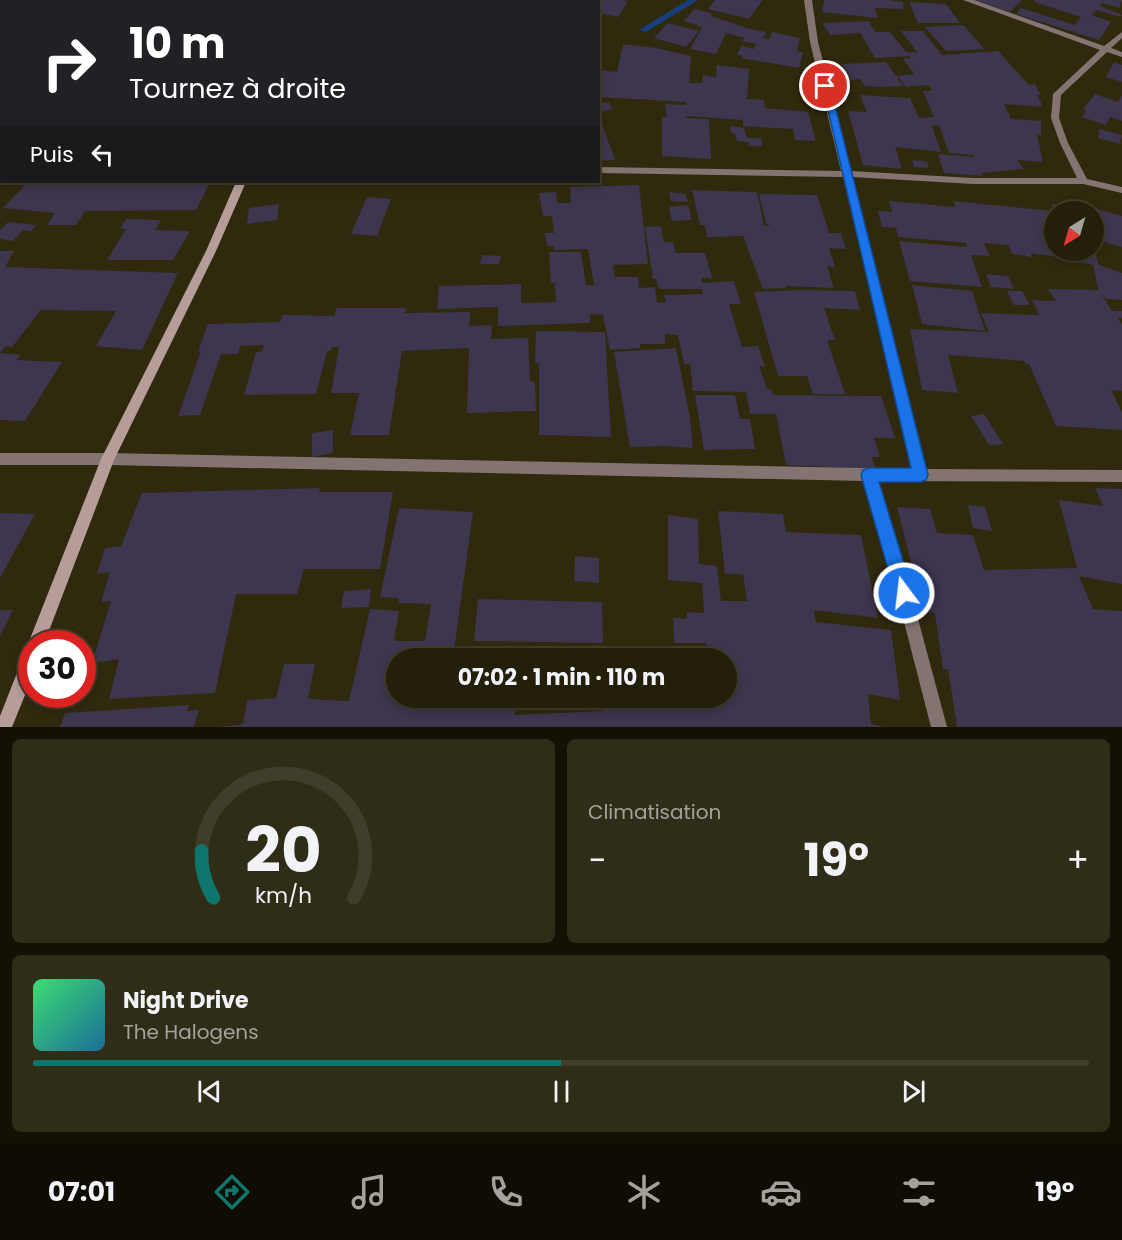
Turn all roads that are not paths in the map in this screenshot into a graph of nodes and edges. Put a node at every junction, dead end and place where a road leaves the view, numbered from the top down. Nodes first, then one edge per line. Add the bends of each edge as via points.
1 (808, 0) edge
2 (967, 0) edge
3 (1122, 34) edge
4 (1106, 50) junction
5 (1122, 56) edge
6 (600, 170) edge
7 (847, 174) junction
8 (1083, 181) junction
9 (242, 183) edge
10 (1122, 190) edge
11 (0, 459) edge
12 (108, 459) junction
13 (869, 475) junction
14 (921, 475) junction
15 (1122, 476) edge
16 (41, 630) edge
17 (18, 692) edge
18 (4, 727) edge
19 (939, 727) edge

1 - 7 street via 814,42
2 - 4 street
3 - 4 street
4 - 5 street
4 - 8 street via 1058,94 1055,118
6 - 7 street
7 - 8 street via 973,181
7 - 14 street
8 - 10 street
9 - 12 main road
11 - 12 street
12 - 13 street
12 - 16 main road
13 - 14 street
13 - 19 street
14 - 15 street
17 - 18 main road

